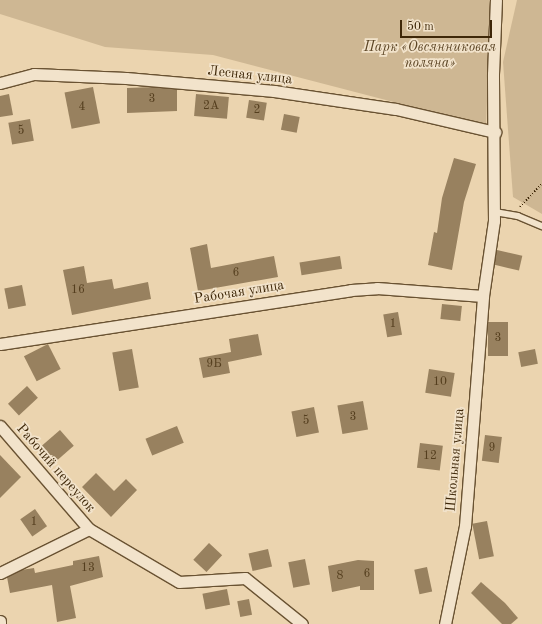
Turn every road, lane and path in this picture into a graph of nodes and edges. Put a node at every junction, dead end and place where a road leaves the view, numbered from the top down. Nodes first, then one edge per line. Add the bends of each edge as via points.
1 (496, 0) edge
2 (0, 83) edge
3 (495, 132) junction
4 (542, 183) edge
5 (495, 212) junction
6 (512, 215) junction
7 (542, 226) edge
8 (483, 296) junction
9 (0, 344) edge
10 (0, 426) edge
11 (89, 529) junction
12 (0, 573) edge
13 (0, 621) edge
14 (0, 624) edge
15 (302, 624) edge
16 (445, 624) edge

1 - 3 street, Школьная улица via 493,74
2 - 3 street, Лесная улица via 41,75 126,78 274,91 396,109
3 - 5 street, Школьная улица
4 - 6 path
5 - 6 lane
5 - 8 street, Школьная улица
6 - 7 lane
8 - 9 street, Рабочая улица via 377,288 351,290
8 - 16 street, Школьная улица via 465,526
10 - 11 street, Рабочий переулок
11 - 12 street
11 - 15 street, Рабочий переулок via 179,582 245,578
13 - 14 street

